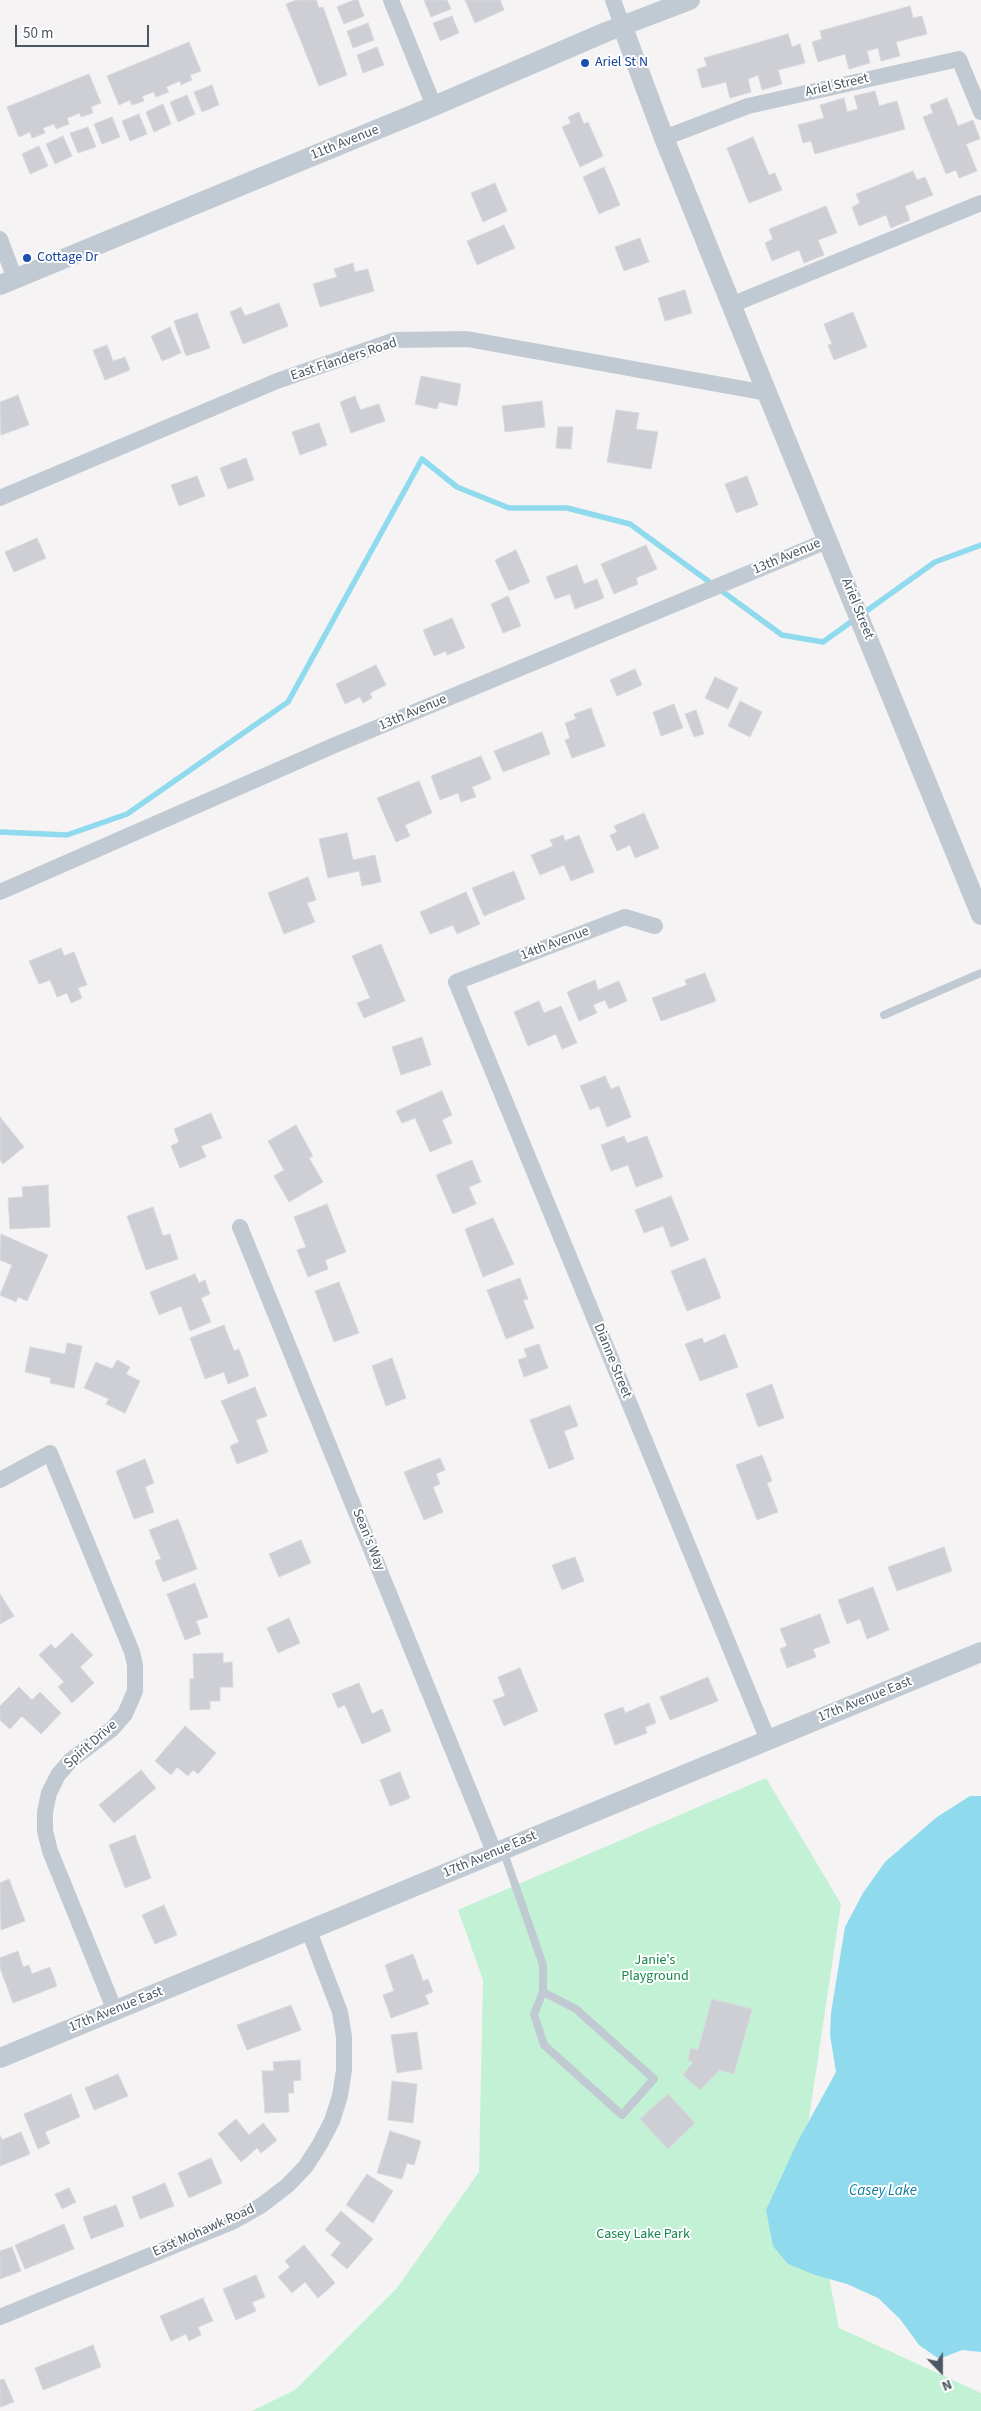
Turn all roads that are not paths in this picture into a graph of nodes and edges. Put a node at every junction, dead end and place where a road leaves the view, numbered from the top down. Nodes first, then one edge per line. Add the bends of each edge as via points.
1 (391, 0) edge
2 (613, 0) edge
3 (690, 0) edge
4 (622, 25) junction
5 (434, 106) junction
6 (981, 112) edge
7 (664, 138) junction
8 (981, 203) edge
9 (0, 238) edge
10 (8, 282) edge
11 (731, 305) junction
12 (767, 394) junction
13 (0, 498) edge
14 (828, 540) junction
15 (0, 892) edge
16 (981, 914) edge
17 (655, 926) dead end
18 (981, 972) edge
19 (456, 982) joint
20 (884, 1015) dead end
21 (240, 1227) dead end
22 (0, 1480) edge
23 (981, 1652) edge
24 (768, 1740) junction
25 (499, 1852) junction
26 (309, 1931) junction
27 (542, 1992) junction
28 (115, 2011) junction
29 (0, 2058) edge
30 (0, 2317) edge

1 - 5 street
2 - 4 street, Ariel Street
3 - 4 street, 11th Avenue
4 - 5 street, 11th Avenue
4 - 7 street, Ariel Street
5 - 10 street, 11th Avenue
6 - 7 street, Ariel Street via 959,59 748,106
7 - 11 street, Ariel Street
8 - 11 street
9 - 10 street
11 - 12 street, Ariel Street
12 - 13 street, East Flanders Road via 466,339 395,340 277,381
12 - 14 street, Ariel Street
14 - 15 street, 13th Avenue via 335,745
14 - 16 street, Ariel Street
17 - 19 street, 14th Avenue via 625,917
18 - 20 lane
19 - 24 street, Dianne Street
21 - 25 street, Sean's Way
22 - 28 street, Spirit Drive via 50,1453 135,1665 135,1690 125,1714 112,1729 64,1768 50,1793 45,1812 45,1832 50,1850
23 - 24 street, 17th Avenue East
24 - 25 street, 17th Avenue East
25 - 26 street, 17th Avenue East
25 - 27 lane via 543,1965
26 - 28 street, 17th Avenue East
26 - 30 street, East Mohawk Road via 340,2012 344,2070 332,2120 306,2166 262,2205 234,2220
27 - 27 lane via 534,2014 544,2045 622,2115 654,2079 576,2009
28 - 29 street, 17th Avenue East

